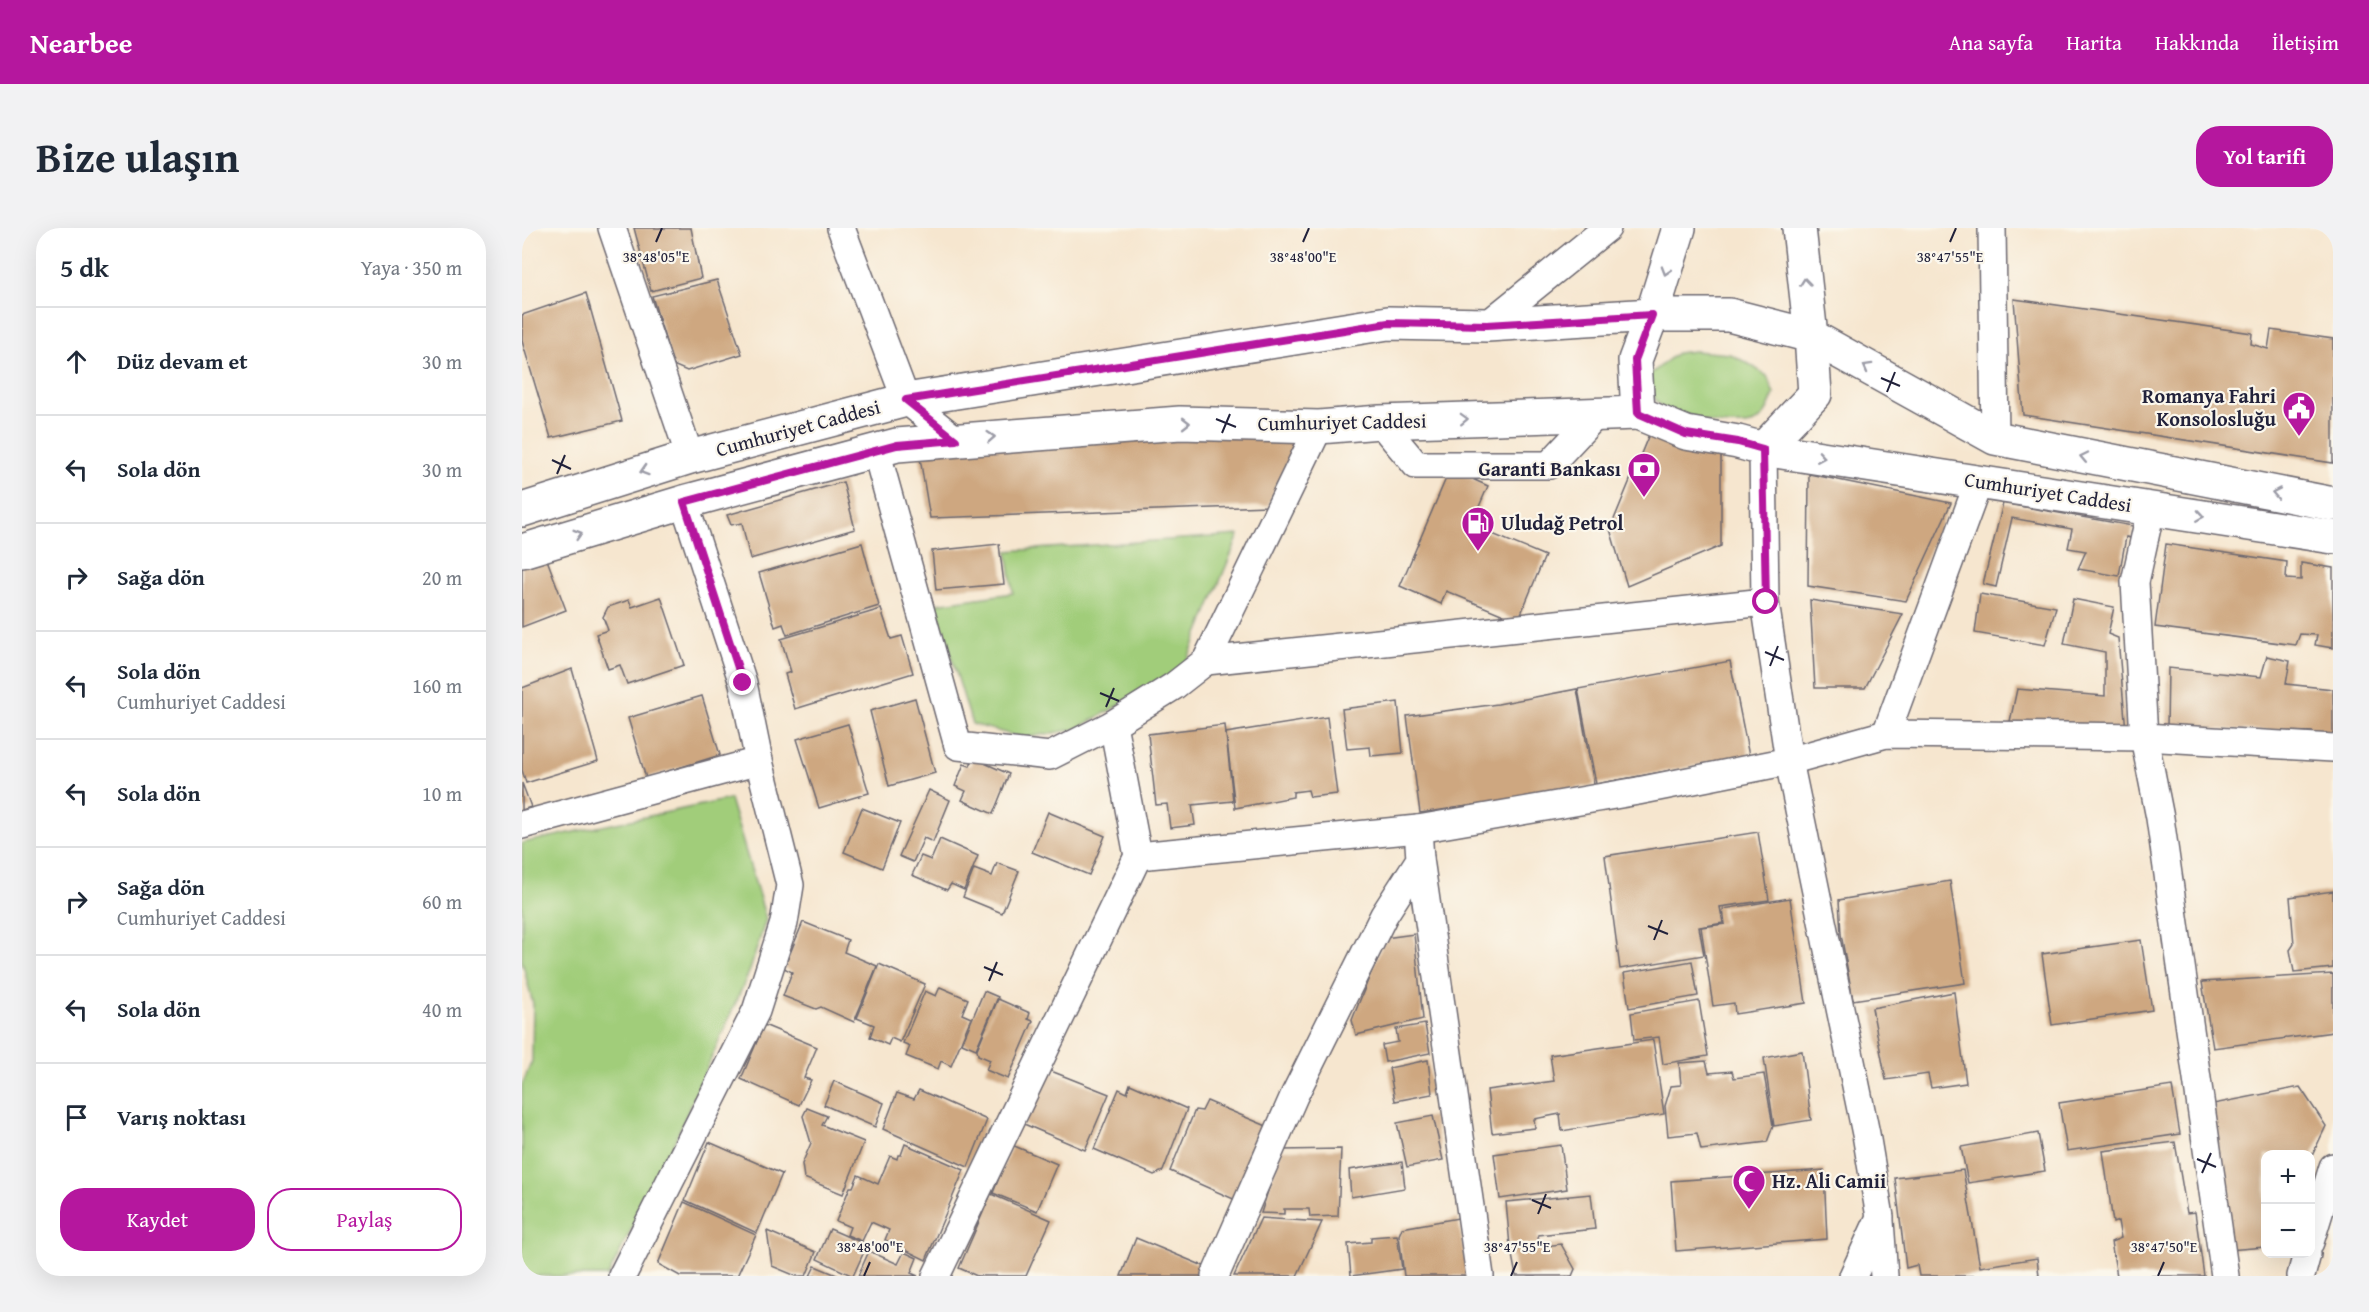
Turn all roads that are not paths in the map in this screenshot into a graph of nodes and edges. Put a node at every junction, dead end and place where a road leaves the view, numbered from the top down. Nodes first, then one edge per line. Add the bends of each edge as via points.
1 (612, 228) edge
2 (841, 228) edge
3 (1607, 228) edge
4 (1679, 228) edge
5 (1799, 228) edge
6 (1992, 228) edge
7 (1652, 315) junction
8 (1487, 325) junction
9 (1811, 336) junction
10 (906, 400) junction
11 (1638, 413) junction
12 (1596, 415) junction
13 (1380, 422) junction
14 (1319, 427) junction
15 (1995, 438) junction
16 (956, 440) junction
17 (1763, 449) junction
18 (876, 450) junction
19 (690, 457) junction
20 (1979, 481) junction
21 (684, 502) junction
22 (2333, 504) edge
23 (2151, 509) junction
24 (522, 510) edge
25 (2333, 537) edge
26 (522, 551) edge
27 (1766, 602) junction
28 (1206, 661) junction
29 (1113, 724) junction
30 (1886, 734) junction
31 (2144, 737) junction
32 (2333, 748) edge
33 (759, 761) junction
34 (1789, 761) junction
35 (522, 825) edge
36 (1418, 829) junction
37 (1138, 856) junction
38 (1420, 859) junction
39 (2333, 1167) edge
40 (1880, 1217) junction
41 (2315, 1226) edge
42 (2306, 1258) edge
43 (622, 1276) edge
44 (936, 1276) edge
45 (1215, 1276) edge
46 (1480, 1276) edge
47 (1853, 1276) edge
48 (1884, 1276) edge
49 (2225, 1276) edge
50 (2301, 1276) edge

1 - 19 street
2 - 10 street
3 - 8 street
4 -> 7 main road
9 -> 5 main road
6 - 15 street
7 - 8 main road, Cumhuriyet Caddesi
7 - 9 main road via 1729,315
7 - 11 main road via 1635,360
8 - 10 main road, Cumhuriyet Caddesi via 1388,323
15 -> 9 main road, Cumhuriyet Caddesi
9 - 17 main road via 1815,394
10 - 16 street
10 - 19 main road, Cumhuriyet Caddesi
11 - 12 main road, Cumhuriyet Caddesi
11 - 17 main road via 1686,434
13 -> 12 main road, Cumhuriyet Caddesi
12 - 13 street via 1549,465 1416,465
13 - 14 main road, Cumhuriyet Caddesi
16 -> 14 main road, Cumhuriyet Caddesi via 1180,423
14 - 28 street
22 -> 15 main road, Cumhuriyet Caddesi
16 - 18 main road, Cumhuriyet Caddesi
17 -> 20 main road, Cumhuriyet Caddesi
17 - 27 street
18 - 21 main road, Cumhuriyet Caddesi
18 - 29 street via 958,746 1050,756
19 -> 24 main road, Cumhuriyet Caddesi
20 - 23 main road, Cumhuriyet Caddesi
20 - 30 street
26 -> 21 main road, Cumhuriyet Caddesi
21 - 33 street via 743,683
23 -> 25 main road, Cumhuriyet Caddesi
23 - 31 street via 2135,582
27 - 28 street
27 - 34 street
28 - 29 street
29 - 37 street
30 - 31 street
30 - 34 street
31 - 32 street
31 - 49 street via 2162,830
33 - 35 street
33 - 43 street via 790,885 784,923 756,1011
34 - 36 street
34 - 40 street
36 - 37 street
36 - 38 street
37 - 44 street
38 - 45 street via 1384,915 1294,1096
38 - 46 street
39 - 41 street
40 - 47 street
40 - 48 street
42 - 50 street

